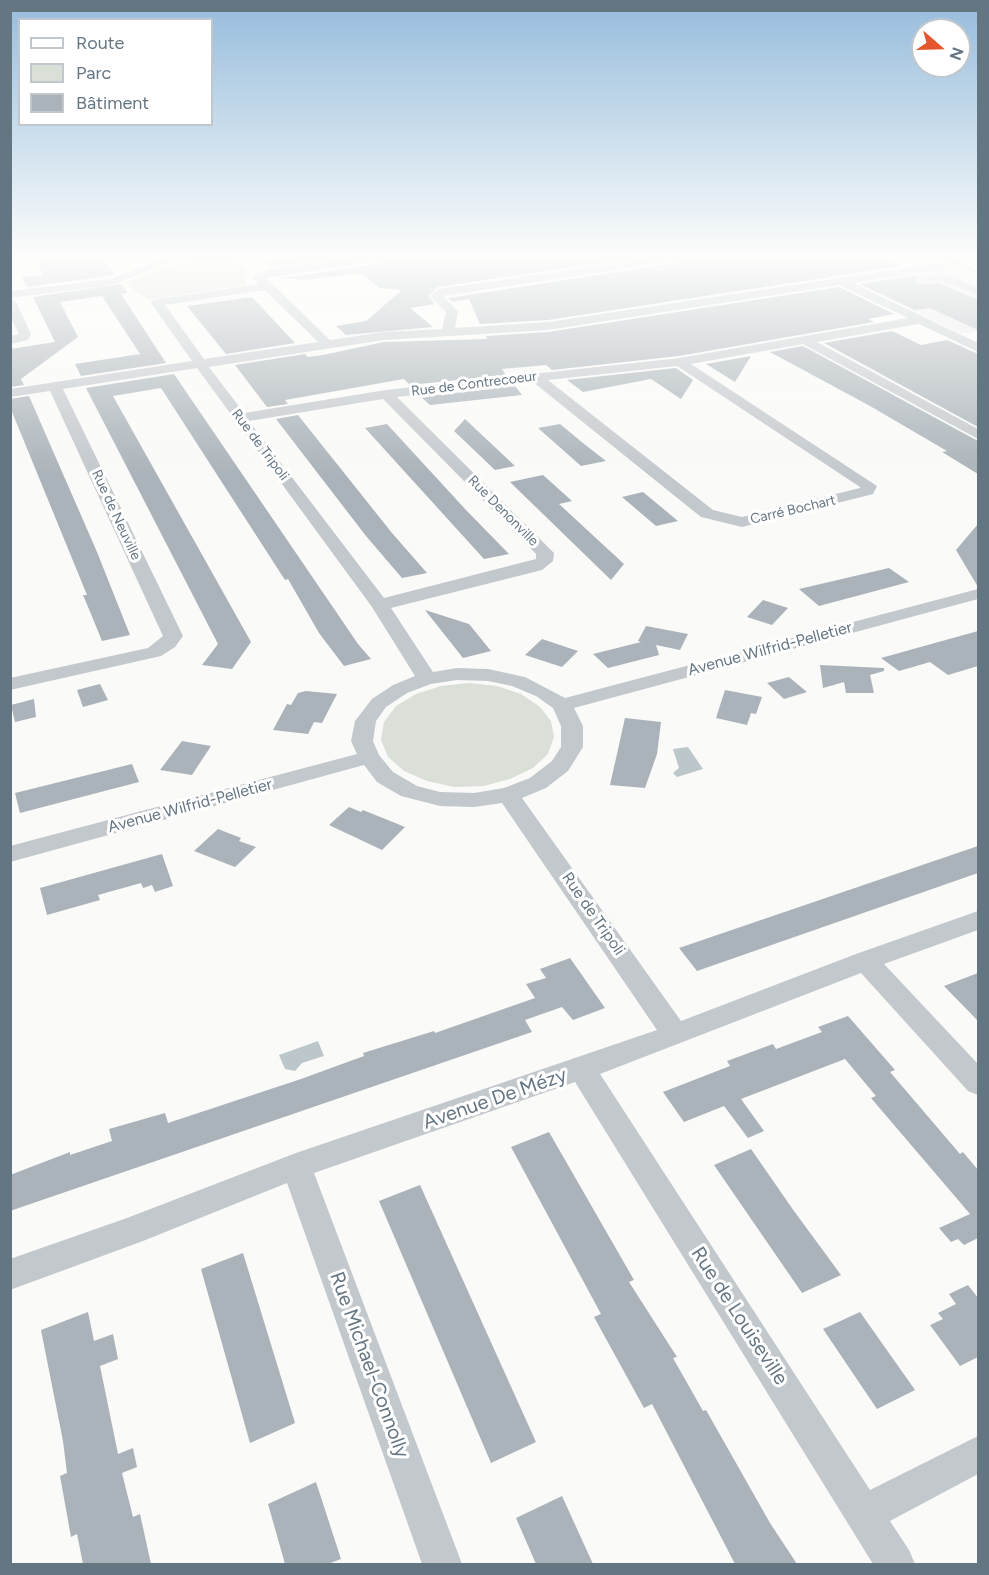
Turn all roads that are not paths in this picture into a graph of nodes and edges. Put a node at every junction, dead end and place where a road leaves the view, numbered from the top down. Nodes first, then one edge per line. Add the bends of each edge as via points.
1 (22, 328) edge
2 (176, 328) edge
3 (311, 328) edge
4 (498, 328) edge
5 (857, 328) edge
6 (949, 328) edge
7 (448, 331) joint
8 (10, 340) edge
9 (805, 340) junction
10 (327, 344) junction
11 (978, 348) edge
12 (679, 362) junction
13 (202, 364) junction
14 (535, 376) junction
15 (55, 386) junction
16 (10, 393) edge
17 (386, 394) junction
18 (242, 418) junction
19 (978, 435) edge
20 (978, 594) edge
21 (380, 605) junction
22 (427, 679) junction
23 (10, 684) edge
24 (562, 705) junction
25 (369, 757) junction
26 (508, 795) junction
27 (10, 854) edge
28 (978, 920) edge
29 (866, 961) junction
30 (675, 1035) junction
31 (582, 1069) junction
32 (978, 1083) edge
33 (296, 1166) junction
34 (10, 1275) edge
35 (978, 1454) edge
36 (864, 1514) junction
37 (442, 1564) edge
38 (895, 1564) edge

1 - 8 street via 24,337
2 - 13 street, Rue de Tripoli
3 - 10 street
4 - 7 street
5 - 9 street, Rue de Contrecoeur
6 - 11 street
7 - 10 street
9 - 12 street, Rue de Contrecoeur
9 - 19 street
10 - 13 street
12 - 14 street, Rue de Contrecoeur
12 - 14 street, Carré Bochart via 869,486 867,491 742,522 707,514
13 - 15 street
13 - 18 street, Rue de Tripoli
14 - 17 street, Rue de Contrecoeur
15 - 16 street
15 - 23 street, Rue de Neuville via 173,636 154,652
17 - 18 street, Rue de Contrecoeur
17 - 21 street, Rue Denonville via 545,553 544,561 536,566
18 - 21 street, Rue de Tripoli
20 - 24 street, Avenue Wilfrid-Pelletier
21 - 22 street, Rue de Tripoli
22 - 24 street via 457,674 488,675 518,681
22 - 25 street via 379,703 366,721 362,741
24 - 26 street via 572,726 572,747 561,766 538,783
25 - 26 street via 384,777 410,790 452,799
25 - 27 street, Avenue Wilfrid-Pelletier
26 - 30 street, Rue de Tripoli
28 - 29 street, Avenue De Mézy
29 - 30 street, Avenue De Mézy
29 - 32 street
30 - 31 street, Avenue De Mézy
31 - 33 street, Avenue De Mézy
31 - 36 street, Rue de Louiseville
33 - 34 street, Avenue De Mézy
33 - 37 street, Rue Michael-Connolly
35 - 36 street
36 - 38 street, Rue de Louiseville

